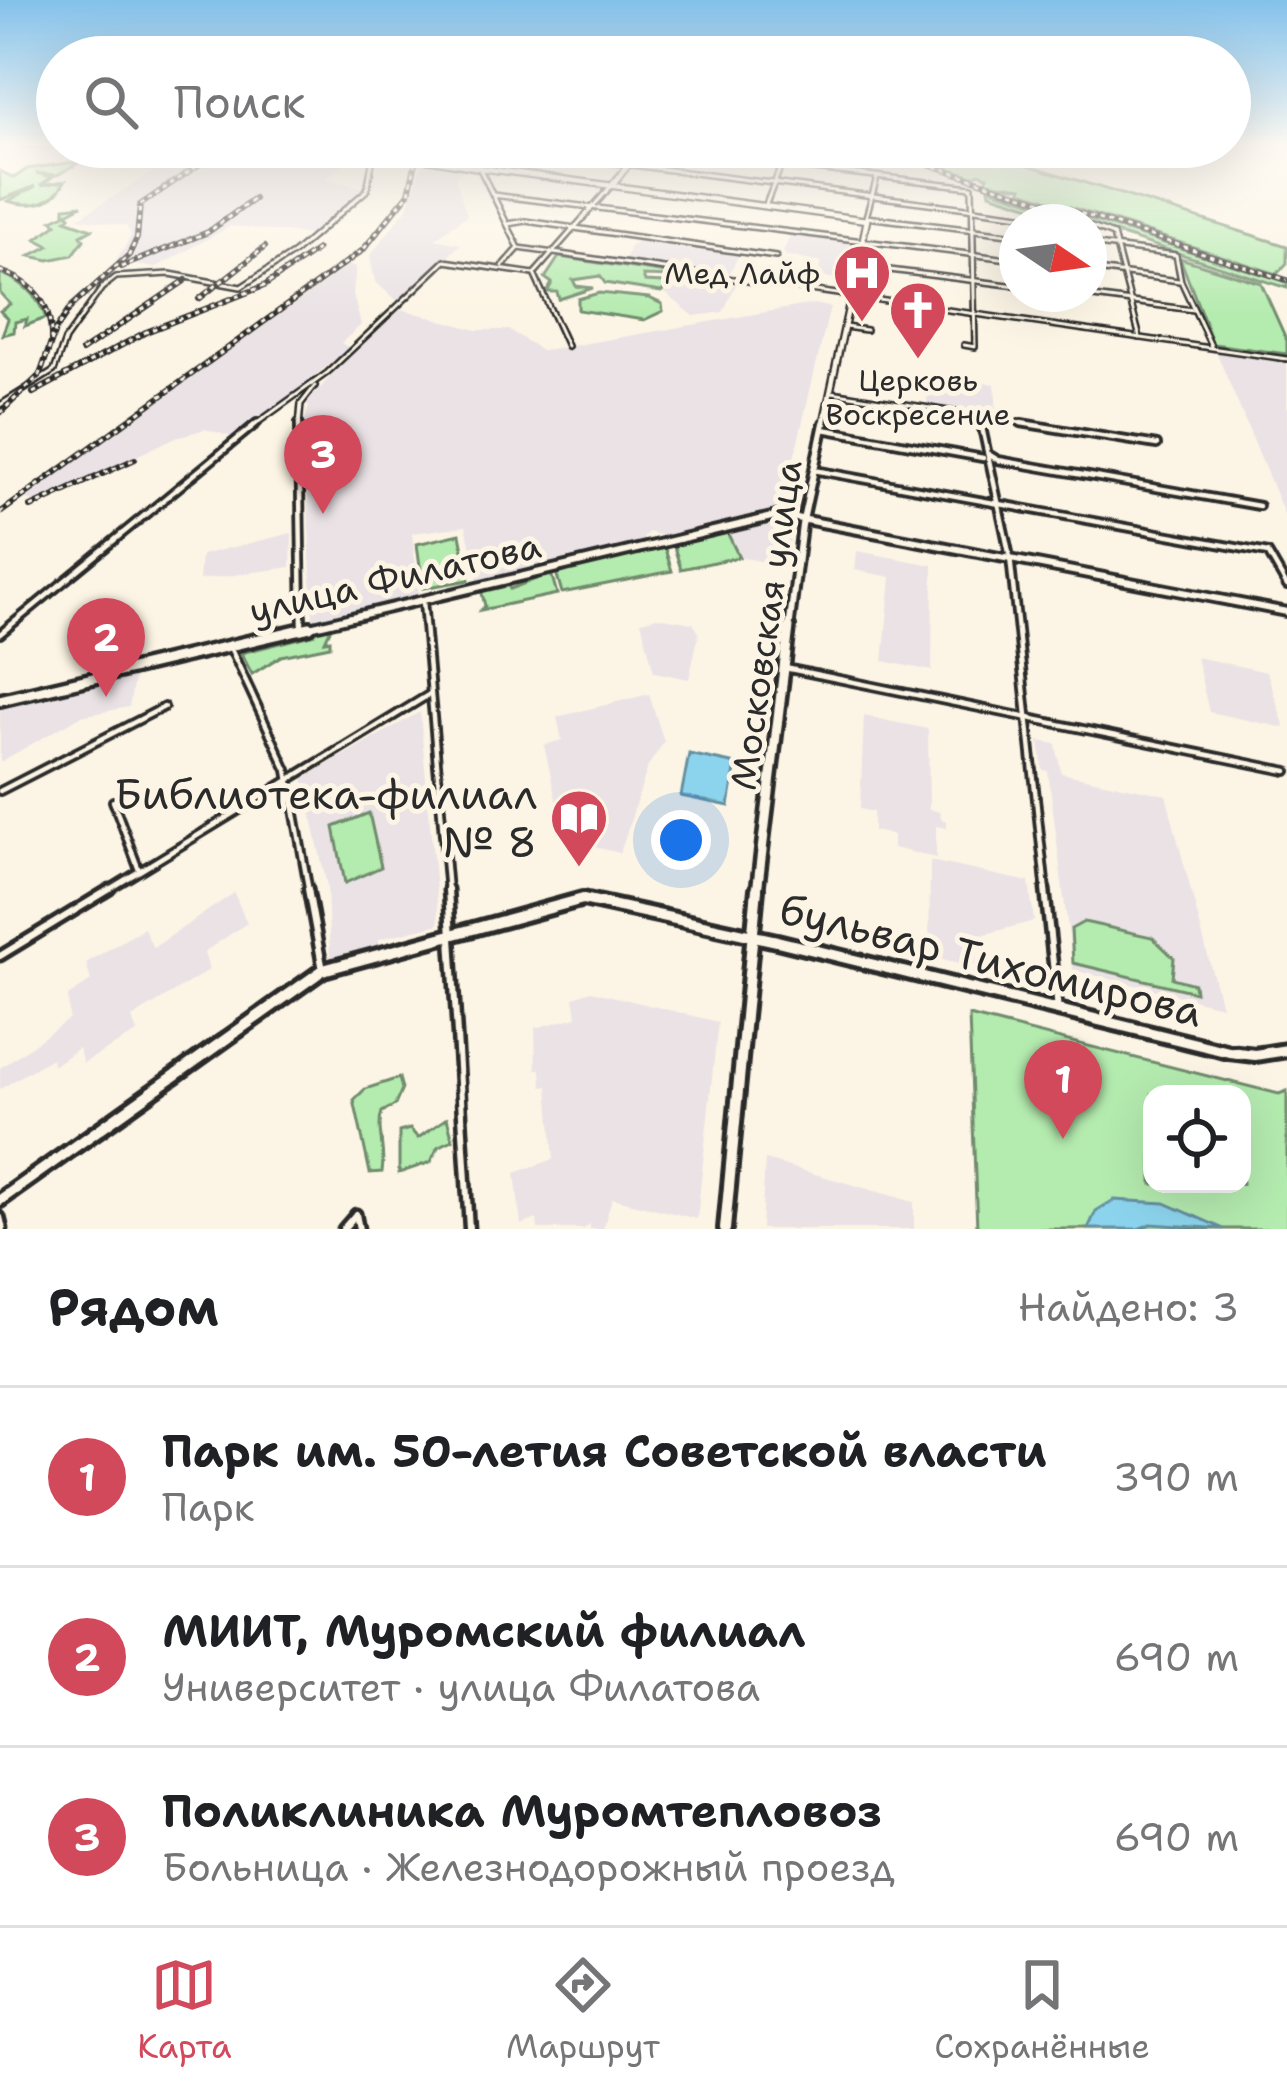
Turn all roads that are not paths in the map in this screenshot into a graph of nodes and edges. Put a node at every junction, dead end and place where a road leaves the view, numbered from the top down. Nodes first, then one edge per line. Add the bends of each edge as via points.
1 (355, 201) edge
2 (496, 201) edge
3 (552, 201) edge
4 (599, 201) edge
5 (745, 201) edge
6 (870, 201) edge
7 (925, 201) edge
8 (972, 201) edge
9 (766, 204) joint
10 (595, 206) junction
11 (972, 207) junction
12 (999, 211) edge
13 (866, 217) junction
14 (508, 224) junction
15 (576, 229) junction
16 (973, 229) junction
17 (999, 233) edge
18 (1107, 233) edge
19 (863, 240) junction
20 (1107, 247) edge
21 (519, 248) junction
22 (1117, 248) junction
23 (554, 254) junction
24 (972, 254) junction
25 (776, 257) dead end
26 (999, 258) edge
27 (858, 266) junction
28 (502, 267) junction
29 (1107, 272) edge
30 (534, 274) junction
31 (1123, 274) junction
32 (973, 281) junction
33 (1181, 281) junction
34 (999, 284) edge
35 (851, 298) junction
36 (1107, 299) edge
37 (1131, 302) junction
38 (1193, 310) junction
39 (973, 314) junction
40 (845, 327) junction
41 (866, 330) dead end
42 (1140, 338) junction
43 (964, 345) dead end
44 (567, 346) dead end
45 (1211, 348) junction
46 (1287, 358) edge
47 (327, 373) junction
48 (832, 392) junction
49 (0, 405) edge
50 (280, 408) junction
51 (300, 414) junction
52 (980, 417) junction
53 (824, 429) junction
54 (1157, 445) dead end
55 (987, 458) junction
56 (814, 470) junction
57 (998, 504) junction
58 (1259, 506) dead end
59 (804, 517) junction
60 (1010, 557) junction
61 (1287, 586) edge
62 (423, 600) junction
63 (1287, 612) edge
64 (302, 628) junction
65 (0, 634) edge
66 (229, 645) junction
67 (784, 668) junction
68 (430, 694) junction
69 (0, 700) edge
70 (164, 706) dead end
71 (1024, 717) junction
72 (1287, 772) edge
73 (289, 779) junction
74 (0, 791) edge
75 (113, 801) dead end
76 (139, 870) junction
77 (452, 933) junction
78 (751, 935) junction
79 (0, 956) edge
80 (323, 970) junction
81 (1058, 1010) junction
82 (1287, 1050) edge
83 (0, 1200) edge
84 (0, 1217) edge
85 (3, 1229) edge
86 (343, 1229) edge
87 (359, 1229) edge
88 (469, 1229) edge
89 (725, 1229) edge

1 - 49 street via 241,287 191,275 122,273 62,338 54,371
2 - 14 street
3 - 10 street
4 - 10 street
5 - 9 street
6 - 13 street, Московская улица
7 - 11 street
8 - 11 street
9 - 13 street
10 - 15 street
10 - 19 street
11 - 12 street
11 - 16 street
13 - 16 street
13 - 19 street, Московская улица
14 - 15 street
14 - 21 street
15 - 23 street
15 - 25 street
16 - 17 street
16 - 24 street
18 - 22 street
19 - 24 street
19 - 27 street, Московская улица
20 - 22 street
21 - 23 street
21 - 28 street
22 - 31 street
22 - 33 street via 1176,255
23 - 30 street
23 - 35 street
24 - 26 street
24 - 32 street
27 - 32 street
27 - 35 street, Московская улица
28 - 30 street
28 - 47 street via 445,261
29 - 31 street
30 - 44 street
31 - 33 street
31 - 37 street
32 - 34 street
32 - 39 street
33 - 38 street
35 - 39 street
35 - 40 street, Московская улица
36 - 37 street
37 - 38 street
37 - 42 street
38 - 45 street
39 - 42 street
39 - 43 street via 975,346
40 - 41 street
40 - 48 street, Московская улица
42 - 45 street
45 - 46 street
47 - 50 street
47 - 51 street
48 - 52 street
48 - 53 street, Московская улица
50 - 51 street
50 - 65 street
51 - 64 street
52 - 54 street
52 - 55 street
53 - 55 street
53 - 56 street, Московская улица
55 - 57 street
55 - 58 street
56 - 57 street
56 - 59 street, Московская улица
57 - 60 street
57 - 61 street via 1268,553
59 - 60 street, улица Филатова
59 - 62 street, улица Филатова via 770,517
59 - 67 street, Московская улица
60 - 63 street, улица Филатова
60 - 71 street
62 - 64 street, улица Филатова
62 - 68 street
64 - 66 street, улица Филатова
66 - 69 street, улица Филатова
66 - 73 street
67 - 71 street
67 - 78 street, Московская улица
68 - 73 street
68 - 77 street
70 - 74 street
71 - 72 street
71 - 81 street
73 - 76 street
73 - 80 street
75 - 76 street
76 - 79 street
77 - 78 street, бульвар Тихомирова via 585,899
77 - 80 street, бульвар Тихомирова
77 - 88 street
78 - 81 street, бульвар Тихомирова
78 - 89 street, Московская улица
80 - 83 street, бульвар Тихомирова
81 - 82 street, бульвар Тихомирова via 1228,1052
84 - 85 street
86 - 87 street via 356,1214

